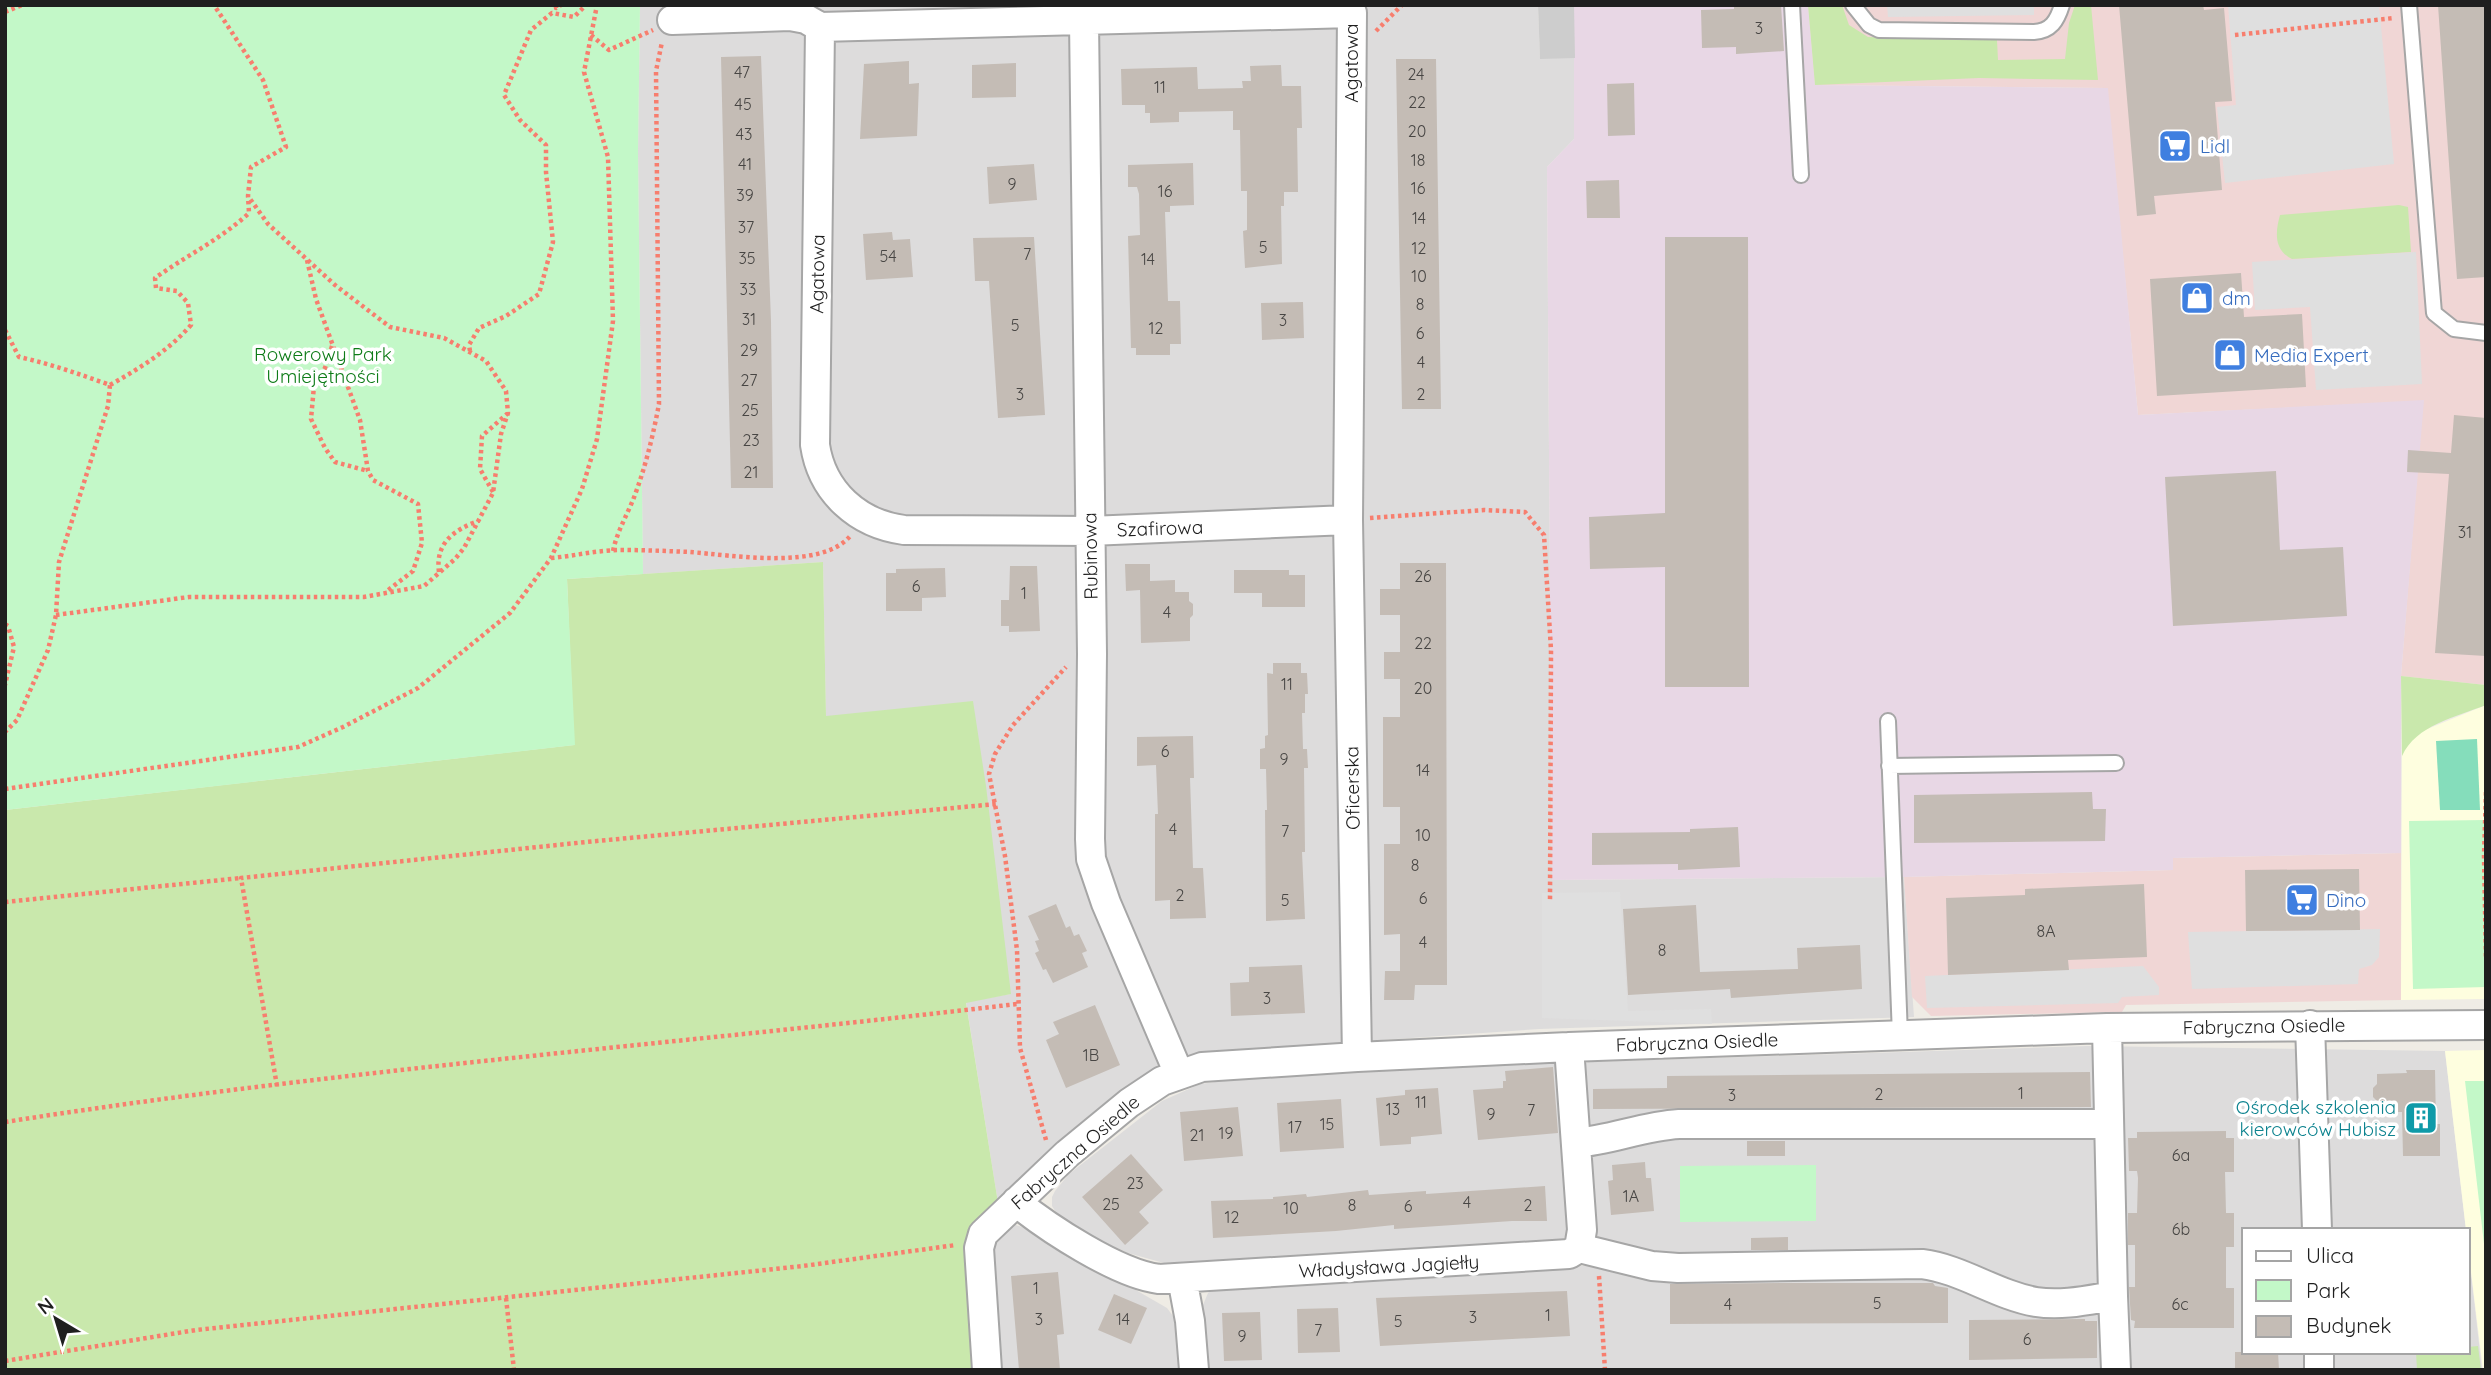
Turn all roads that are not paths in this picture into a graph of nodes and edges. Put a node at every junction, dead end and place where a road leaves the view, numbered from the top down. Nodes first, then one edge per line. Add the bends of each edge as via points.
1 (1792, 5) edge
2 (1853, 5) edge
3 (2062, 5) edge
4 (2409, 11) edge
5 (672, 20) road end
6 (1084, 21) junction
7 (820, 27) junction
8 (1801, 175) dead end
9 (2486, 333) edge
10 (857, 514) joint
11 (1348, 520) junction
12 (1090, 531) junction
13 (1888, 721) dead end
14 (2116, 763) dead end
15 (1889, 766) junction
16 (2310, 1025) junction
17 (2486, 1025) edge
18 (2107, 1028) junction
19 (1900, 1036) junction
20 (1569, 1047) junction
21 (1357, 1057) junction
22 (1179, 1074) junction
23 (2107, 1124) junction
24 (1576, 1143) junction
25 (1016, 1202) junction
26 (2317, 1228) edge
27 (1589, 1250) junction
28 (1182, 1278) junction
29 (2113, 1296) junction
30 (988, 1370) edge
31 (1194, 1370) edge
32 (2116, 1370) edge

1 - 8 lane
2 - 3 lane via 1879,30 2034,32 2052,26
4 - 9 lane via 2434,313 2454,328
5 - 7 street, Agatowa via 790,16
6 - 7 street, Agatowa
6 - 11 street, Agatowa via 1352,13
6 - 12 street, Rubinowa
7 - 10 street, Agatowa via 815,445 825,479
10 - 12 street, Szafirowa via 904,530
11 - 12 street, Szafirowa
11 - 21 street, Oficerska
12 - 22 street, Rubinowa via 1091,859
13 - 15 lane
14 - 15 lane
15 - 19 lane
16 - 17 street, Fabryczna Osiedle
16 - 18 street, Fabryczna Osiedle
16 - 26 street
18 - 19 street, Fabryczna Osiedle
18 - 23 street
19 - 20 street, Fabryczna Osiedle
20 - 21 street, Fabryczna Osiedle
20 - 24 street
21 - 22 street, Fabryczna Osiedle via 1218,1066
22 - 25 street, Fabryczna Osiedle via 1144,1092
23 - 24 street via 1679,1124
23 - 29 street
24 - 27 street via 1582,1230
25 - 28 street, Władysława Jagiełły via 1067,1238 1134,1273
25 - 30 street, Fabryczna Osiedle via 983,1234 979,1244
27 - 28 street, Władysława Jagiełły
27 - 29 street via 1678,1268 1922,1264 2036,1302
28 - 31 street
29 - 32 street

